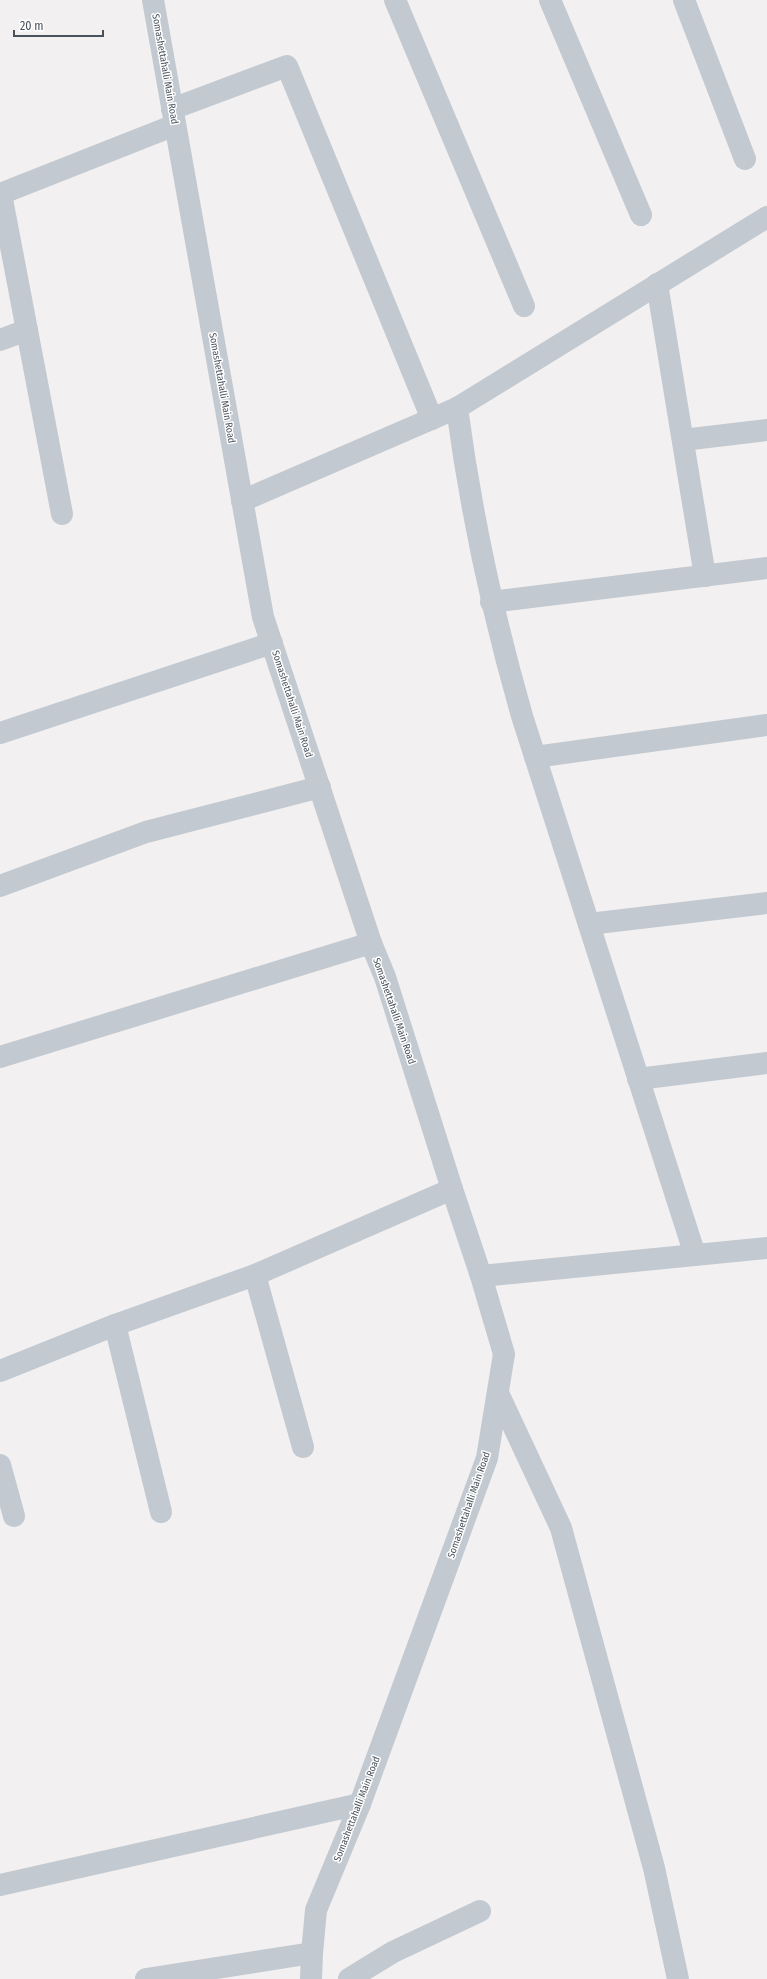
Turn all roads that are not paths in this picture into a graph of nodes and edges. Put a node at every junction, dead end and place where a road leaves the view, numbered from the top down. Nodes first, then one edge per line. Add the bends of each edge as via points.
1 (153, 0) edge
2 (395, 0) edge
3 (550, 0) edge
4 (684, 0) edge
5 (174, 117) junction
6 (745, 159) dead end
7 (0, 194) edge
8 (640, 215) dead end
9 (767, 216) edge
10 (658, 284) junction
11 (524, 306) dead end
12 (27, 330) junction
13 (0, 340) edge
14 (457, 408) junction
15 (432, 419) junction
16 (767, 430) edge
17 (683, 440) junction
18 (242, 501) junction
19 (62, 514) dead end
20 (767, 568) edge
21 (706, 576) junction
22 (491, 602) junction
23 (272, 642) junction
24 (767, 726) edge
25 (0, 733) edge
26 (535, 757) junction
27 (320, 787) junction
28 (0, 886) edge
29 (767, 903) edge
30 (589, 924) junction
31 (371, 943) junction
32 (0, 1057) edge
33 (767, 1064) edge
34 (638, 1079) junction
35 (452, 1189) junction
36 (767, 1248) edge
37 (695, 1255) junction
38 (255, 1276) junction
39 (481, 1276) junction
40 (115, 1325) junction
41 (0, 1370) edge
42 (498, 1393) junction
43 (303, 1447) dead end
44 (0, 1465) edge
45 (161, 1512) dead end
46 (14, 1516) dead end
47 (360, 1804) junction
48 (0, 1885) edge
49 (480, 1911) dead end
50 (312, 1953) junction
51 (146, 1979) edge
52 (311, 1979) edge
53 (349, 1979) edge
54 (678, 1979) edge

1 - 5 street, Somashettahalli Main Road
2 - 11 street
3 - 8 street
4 - 6 street
5 - 7 street
5 - 15 street via 287,66
5 - 18 street, Somashettahalli Main Road
7 - 12 street
9 - 10 street
10 - 14 street
10 - 17 street
12 - 13 street
12 - 19 street
14 - 15 street
14 - 22 street via 465,471
15 - 18 street
16 - 17 street
17 - 21 street
18 - 23 street, Somashettahalli Main Road via 263,617
20 - 21 street
21 - 22 street
22 - 26 street
23 - 25 street
23 - 27 street, Somashettahalli Main Road
24 - 26 street
26 - 30 street
27 - 28 street via 146,832
27 - 31 street, Somashettahalli Main Road
29 - 30 street
30 - 34 street
31 - 32 street
31 - 35 street, Somashettahalli Main Road via 385,977
33 - 34 street
34 - 37 street
35 - 38 street
35 - 39 street, Somashettahalli Main Road
36 - 37 street
37 - 39 street
38 - 40 street
38 - 43 street
39 - 42 street, Somashettahalli Main Road via 504,1354
40 - 41 street
40 - 45 street
42 - 47 street, Somashettahalli Main Road via 488,1458
42 - 54 street via 561,1528 654,1868
44 - 46 street
47 - 48 street
47 - 50 street, Somashettahalli Main Road via 316,1910
49 - 53 street via 393,1952
50 - 51 street
50 - 52 street, Somashettahalli Main Road

